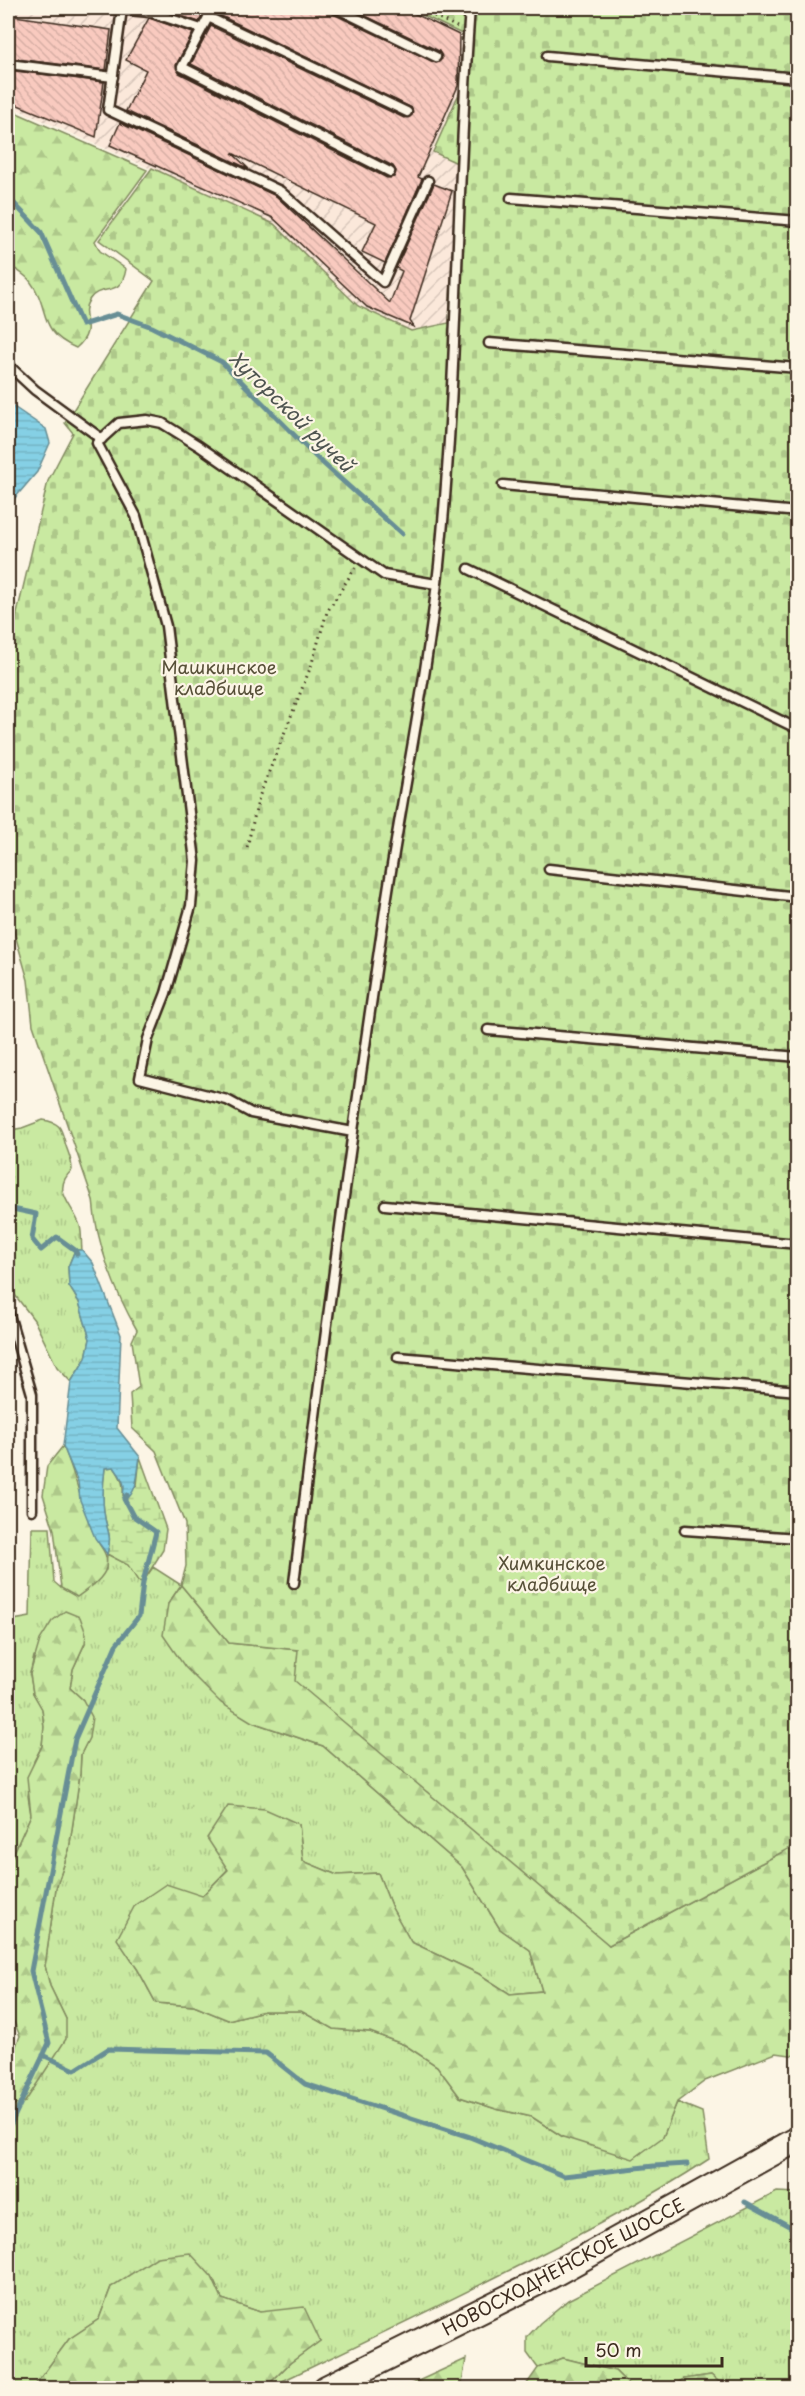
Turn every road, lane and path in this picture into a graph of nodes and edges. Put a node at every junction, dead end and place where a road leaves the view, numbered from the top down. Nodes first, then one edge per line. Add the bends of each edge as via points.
1 (104, 8) edge
2 (213, 8) edge
3 (336, 8) edge
4 (418, 8) edge
5 (470, 8) edge
6 (122, 9) junction
7 (208, 17) junction
8 (201, 29) junction
9 (468, 32) junction
10 (547, 56) dead end
11 (436, 57) dead end
12 (8, 64) edge
13 (113, 77) junction
14 (798, 78) edge
15 (407, 112) dead end
16 (390, 172) dead end
17 (428, 181) dead end
18 (512, 198) dead end
19 (798, 221) edge
20 (489, 343) dead end
21 (8, 365) edge
22 (798, 368) edge
23 (102, 439) junction
24 (504, 485) dead end
25 (798, 512) edge
26 (361, 559) junction
27 (469, 569) dead end
28 (436, 584) junction
29 (798, 729) edge
30 (247, 847) dead end
31 (549, 869) dead end
32 (798, 897) edge
33 (488, 1030) dead end
34 (798, 1057) edge
35 (353, 1132) junction
36 (386, 1205) dead end
37 (798, 1244) edge
38 (8, 1311) edge
39 (398, 1357) dead end
40 (798, 1391) edge
41 (32, 1510) dead end
42 (685, 1530) dead end
43 (798, 1538) edge
44 (294, 1582) dead end
45 (798, 2139) edge
46 (326, 2388) edge

1 - 6 lane
2 - 7 lane
3 - 11 lane
4 - 9 path
5 - 9 lane
6 - 8 lane via 150,12
6 - 13 lane
7 - 8 lane
7 - 15 lane
8 - 16 lane via 182,68
9 - 28 lane via 452,399
10 - 14 lane
12 - 13 lane
13 - 17 lane via 108,110 280,190 384,282
18 - 19 lane
20 - 22 lane
21 - 23 lane
23 - 26 lane via 119,423 162,423
23 - 35 lane via 97,443 136,516 166,626 195,861 191,906 148,1040 140,1078 227,1100 251,1113
24 - 25 lane
26 - 28 lane via 384,575
26 - 30 path via 327,612 311,666 259,797
27 - 29 lane
28 - 35 lane
31 - 32 lane
33 - 34 lane
35 - 44 lane
36 - 37 lane
38 - 41 lane via 32,1394
39 - 40 lane
42 - 43 lane
45 - 46 main road, НОВОСХОДНЕНСКОЕ ШОССЕ via 549,2277

